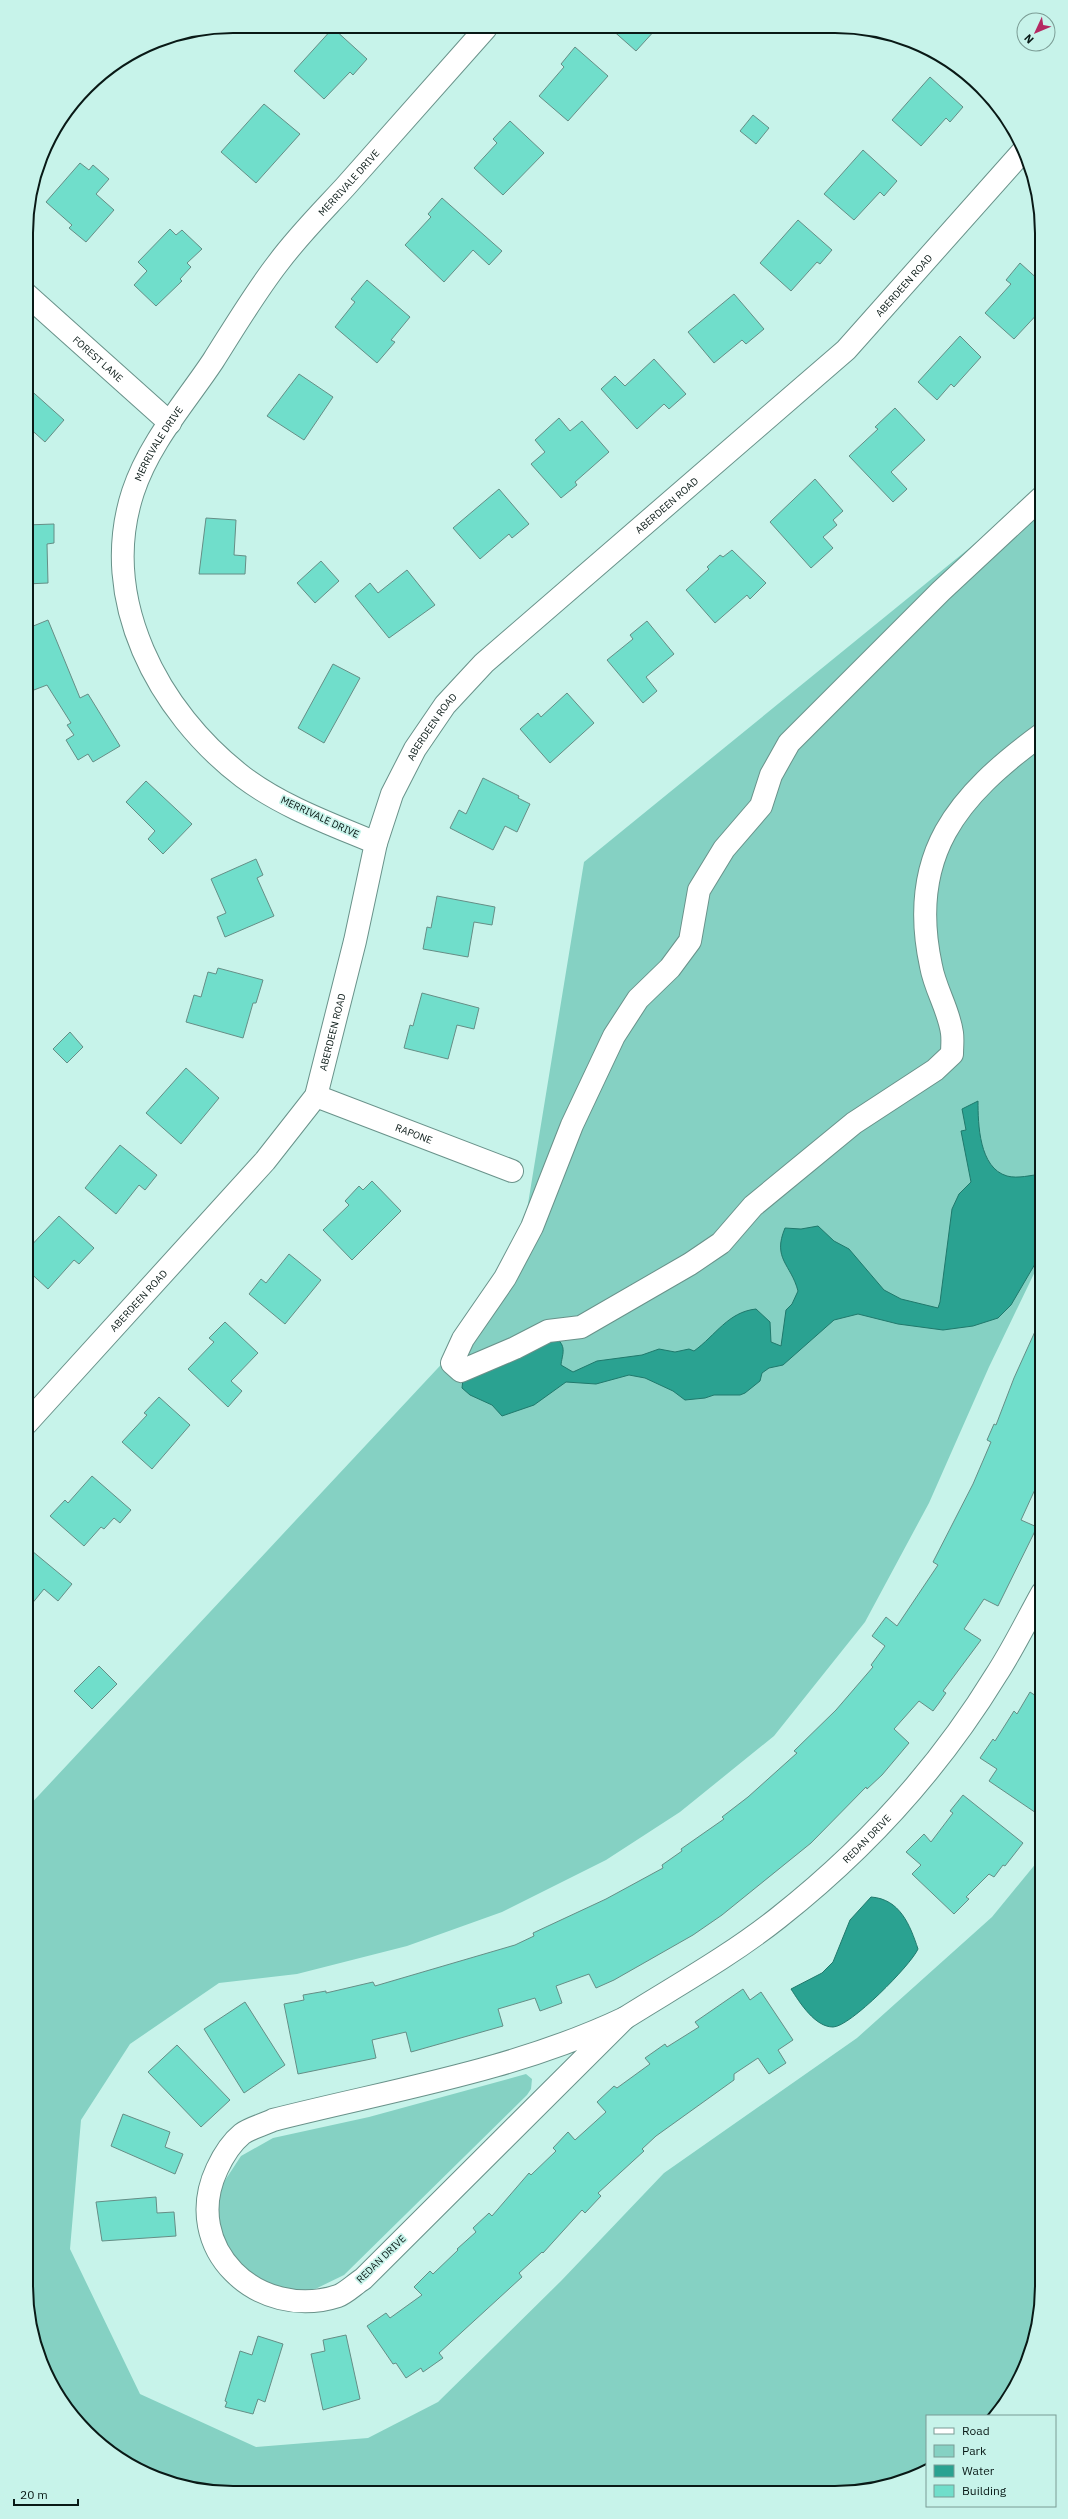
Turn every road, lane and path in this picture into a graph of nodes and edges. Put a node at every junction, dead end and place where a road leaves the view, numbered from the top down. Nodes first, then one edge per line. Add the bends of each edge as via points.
1 (482, 33) edge
2 (1019, 155) edge
3 (33, 300) edge
4 (170, 423) junction
5 (1035, 504) edge
6 (1035, 739) edge
7 (376, 843) junction
8 (316, 1096) junction
9 (512, 1171) dead end
10 (33, 1416) edge
11 (1035, 1605) edge
12 (625, 2018) junction

1 - 4 street, MERRIVALE DRIVE via 278,263
2 - 7 street, ABERDEEN ROAD via 846,350 484,663 445,705 415,749 392,794
3 - 4 street, FOREST LANE
4 - 7 street, MERRIVALE DRIVE via 144,464 126,517 122,548 123,579 129,612 140,644 159,682 180,714 206,745 244,777 286,804
5 - 6 street via 941,591 789,743 771,775 761,806 724,848 699,890 690,941 670,968 638,999 614,1036 556,1163 532,1227 505,1278 463,1339 452,1363 461,1371 548,1331 581,1327 690,1264 720,1243 753,1206 854,1123 935,1070 952,1054 952,1033 931,967 923,918 928,878 942,834 973,791
7 - 8 street, ABERDEEN ROAD via 355,941
8 - 9 street, RAPONE
8 - 10 street, ABERDEEN ROAD via 265,1161
11 - 12 street, REDAN DRIVE via 996,1675 951,1740 924,1776 870,1834 777,1919
12 - 12 street, REDAN DRIVE via 542,2051 471,2073 273,2120 243,2134 224,2155 210,2185 208,2216 214,2242 224,2263 240,2279 269,2296 305,2303 339,2296 363,2279

